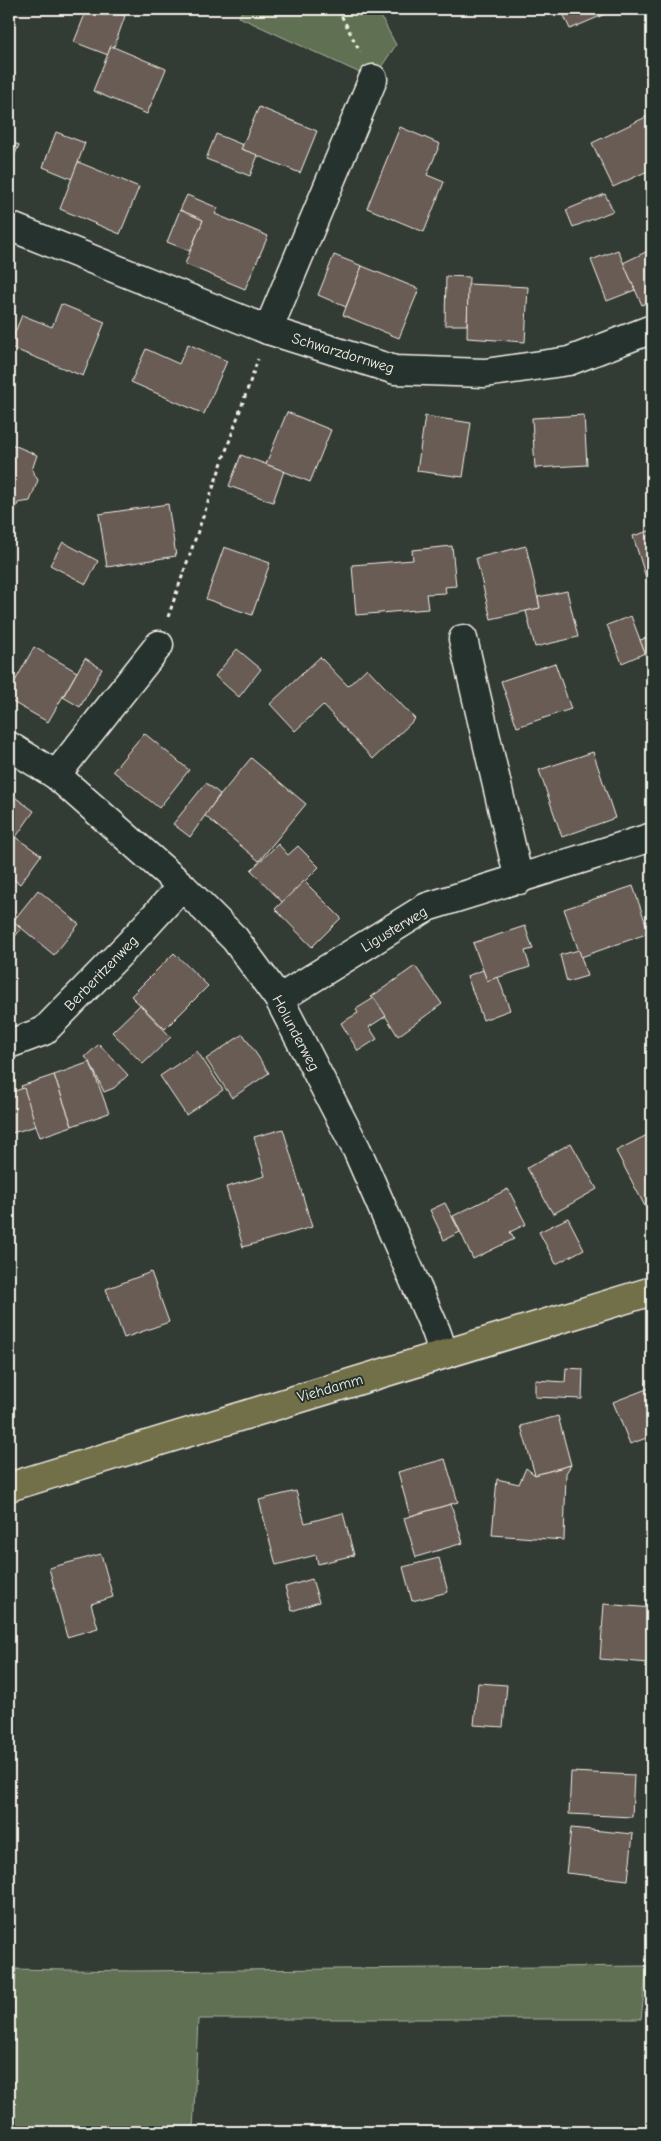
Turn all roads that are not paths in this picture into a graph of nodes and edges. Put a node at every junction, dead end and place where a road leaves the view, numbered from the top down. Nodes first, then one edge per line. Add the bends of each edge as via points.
1 (373, 79) road end
2 (10, 230) edge
3 (652, 329) edge
4 (268, 330) junction
5 (463, 639) dead end
6 (158, 644) road end
7 (9, 746) edge
8 (56, 776) junction
9 (652, 838) edge
10 (519, 880) junction
11 (182, 886) junction
12 (279, 999) junction
13 (9, 1044) edge
14 (652, 1291) edge
15 (444, 1354) junction
16 (9, 1487) edge

1 - 4 street
2 - 4 street, Schwarzdornweg
3 - 4 street, Schwarzdornweg via 569,362 485,373 395,370
5 - 10 street
6 - 8 street
7 - 8 street, Holunderweg
8 - 11 street, Holunderweg
9 - 10 street, Ligusterweg
10 - 12 street, Ligusterweg via 427,907
11 - 12 street, Holunderweg via 235,940
11 - 13 street, Berberitzenweg via 44,1031
12 - 15 street, Holunderweg via 358,1150
14 - 15 main road, Viehdamm
15 - 16 main road, Viehdamm

